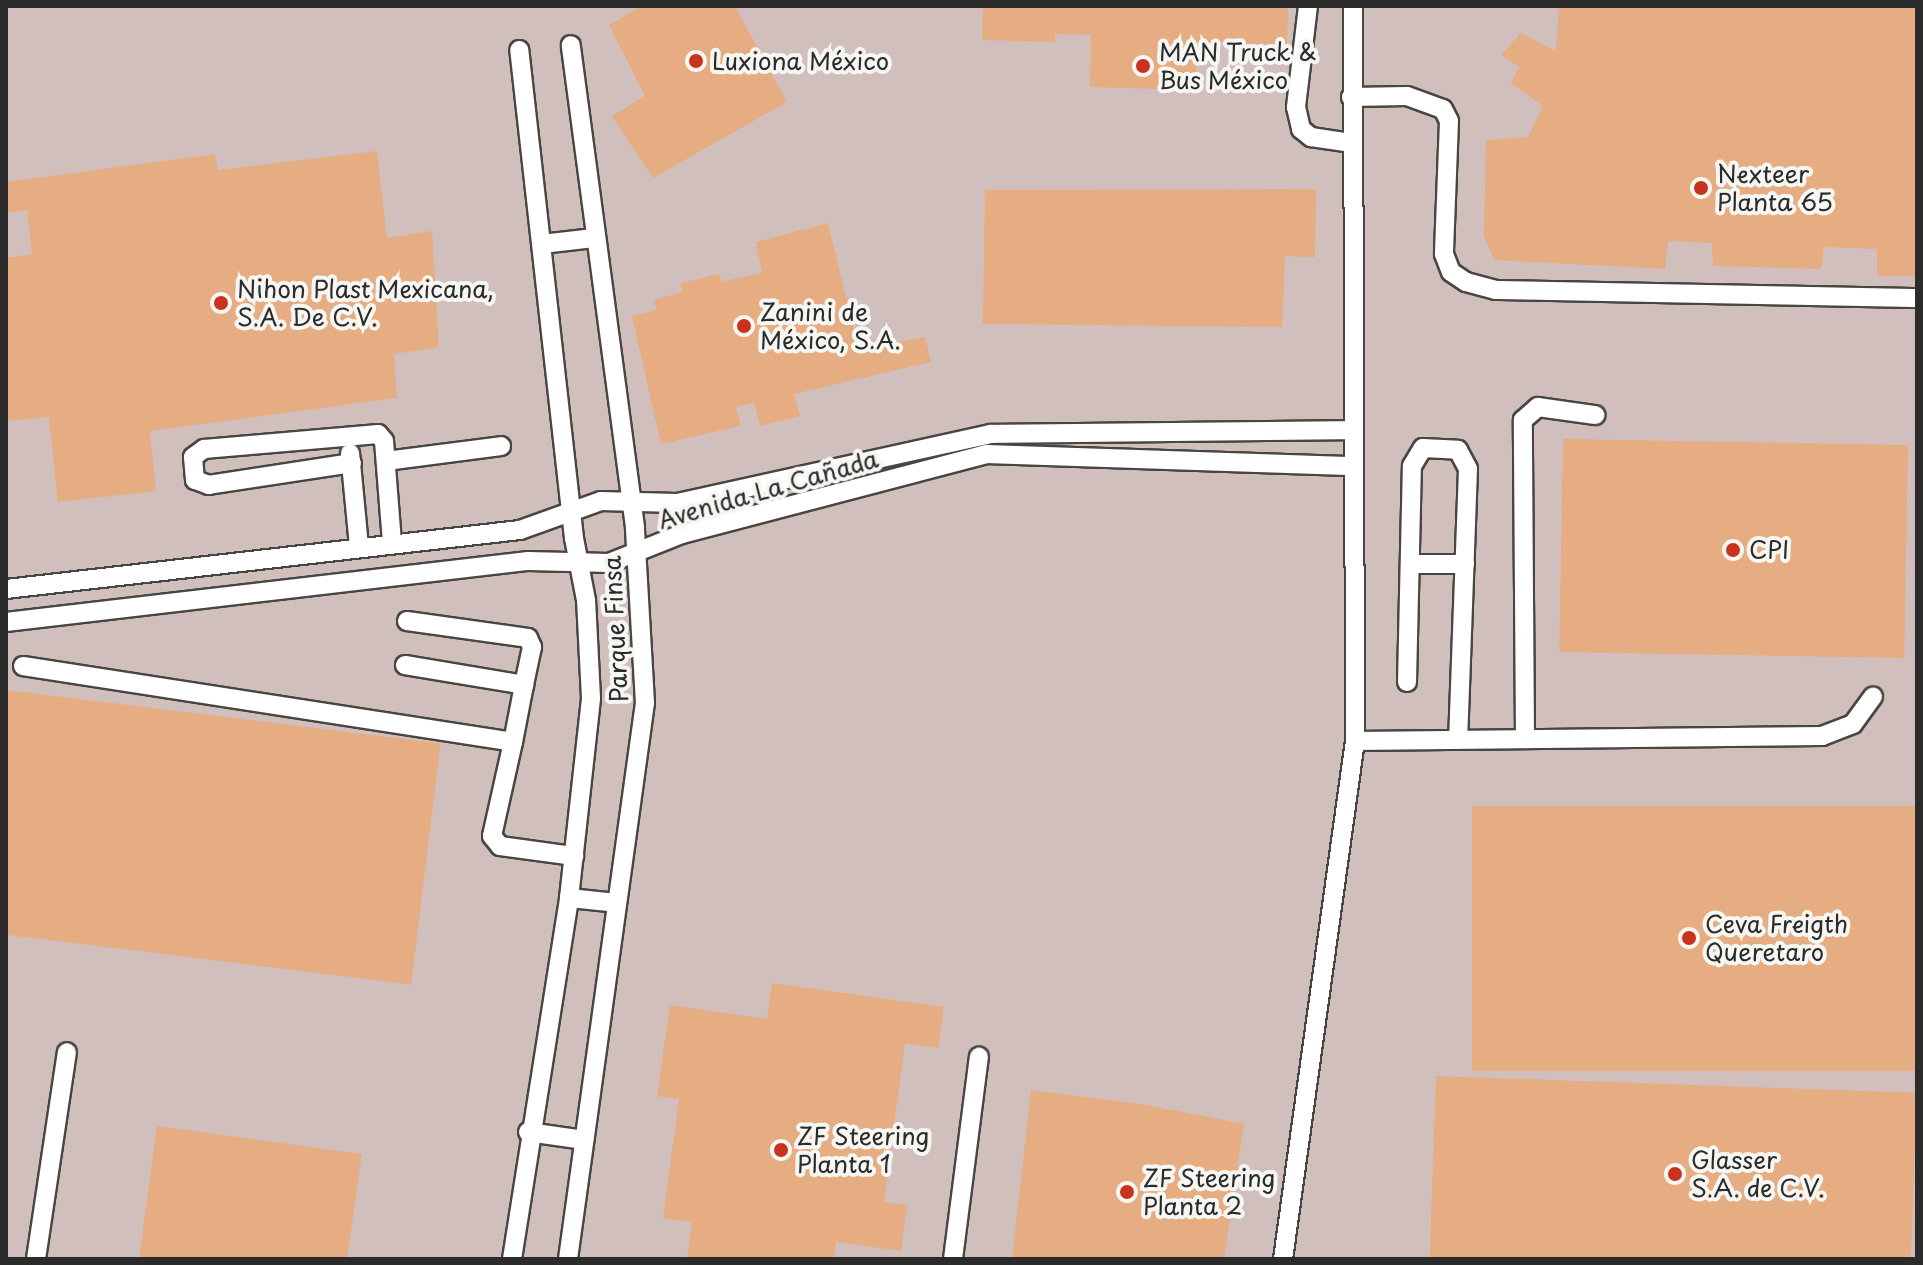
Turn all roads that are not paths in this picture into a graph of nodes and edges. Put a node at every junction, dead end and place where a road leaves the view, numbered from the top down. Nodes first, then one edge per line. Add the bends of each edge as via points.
1 (1308, 6) edge
2 (1353, 6) edge
3 (571, 45) dead end
4 (519, 50) dead end
5 (1351, 97) junction
6 (1351, 143) junction
7 (594, 238) junction
8 (542, 244) junction
9 (1917, 298) edge
10 (1595, 415) dead end
11 (1354, 430) junction
12 (349, 438) junction
13 (501, 446) dead end
14 (386, 461) junction
15 (352, 463) junction
16 (1354, 466) junction
17 (628, 501) junction
18 (573, 510) junction
19 (392, 543) junction
20 (359, 547) junction
21 (634, 556) junction
22 (580, 564) junction
23 (1410, 564) junction
24 (1465, 564) junction
25 (6, 589) edge
26 (407, 621) dead end
27 (6, 622) edge
28 (405, 665) dead end
29 (23, 666) dead end
30 (1407, 682) dead end
31 (524, 685) junction
32 (1873, 696) dead end
33 (1458, 737) junction
34 (1525, 737) junction
35 (1355, 741) junction
36 (513, 742) junction
37 (574, 856) junction
38 (569, 898) junction
39 (617, 903) junction
40 (67, 1052) dead end
41 (979, 1057) dead end
42 (528, 1132) junction
43 (584, 1140) junction
44 (36, 1259) edge
45 (512, 1259) edge
46 (568, 1259) edge
47 (953, 1259) edge
48 (1283, 1259) edge

1 - 6 street via 1296,107 1301,129 1311,137
2 - 5 street
3 - 7 street, Parque Finsa
4 - 8 street
5 - 6 street
5 - 9 street via 1407,96 1443,109 1449,121 1444,254 1451,272 1466,282 1496,290
6 - 11 street
7 - 8 street
7 - 17 street, Parque Finsa
8 - 18 street
10 - 34 street via 1538,407 1523,420
11 - 16 street
11 - 17 street via 990,434 677,503
12 - 14 street via 378,434
12 - 15 street
12 - 15 street via 204,449 193,457 195,480 209,485
13 - 14 street
14 - 19 street
15 - 20 street
16 - 21 street, Avenida La Cañada via 987,454 682,534
16 - 35 street
17 - 18 street via 601,501
17 - 21 street, Parque Finsa via 635,527
18 - 19 street via 520,530
18 - 22 street
19 - 20 street
20 - 25 street
21 - 22 street, Avenida La Cañada
21 - 39 street, Parque Finsa via 645,703
22 - 27 street, Avenida La Cañada via 528,561
22 - 37 street via 591,698
23 - 24 street
23 - 24 street via 1412,466 1423,448 1458,450 1468,469
23 - 30 street
24 - 33 street
26 - 31 street via 528,638 532,647
28 - 31 street
29 - 36 street
31 - 36 street
32 - 34 street via 1853,724 1822,736
33 - 34 street
33 - 35 street
35 - 48 street
36 - 37 street via 492,836 500,846
37 - 38 street
38 - 39 street
38 - 42 street
39 - 43 street, Parque Finsa
40 - 44 street
41 - 47 street
42 - 43 street
42 - 45 street
43 - 46 street, Parque Finsa

